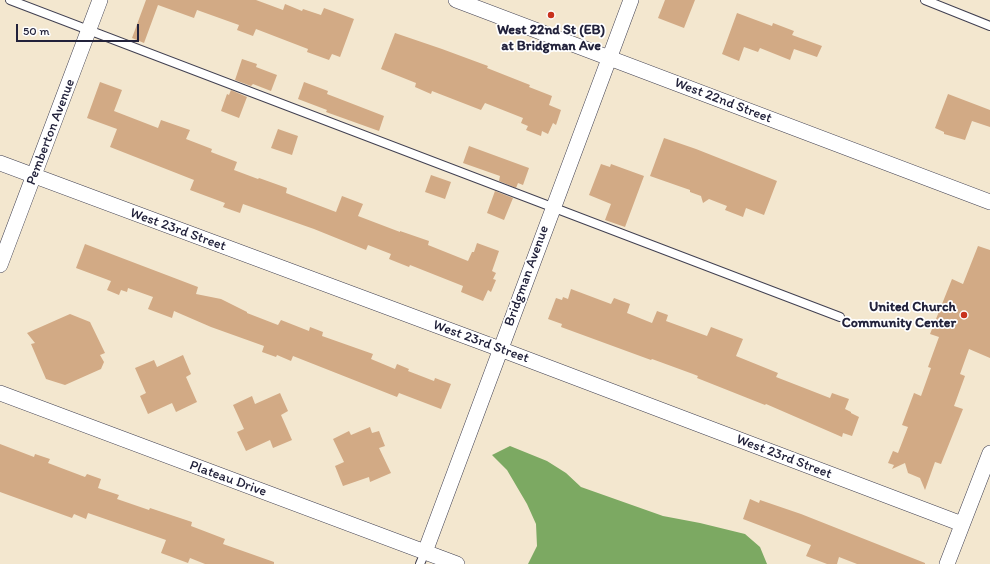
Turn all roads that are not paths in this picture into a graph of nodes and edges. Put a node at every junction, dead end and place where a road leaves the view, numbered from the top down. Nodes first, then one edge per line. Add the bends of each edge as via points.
1 (10, 0) edge
2 (100, 0) edge
3 (456, 0) edge
4 (631, 0) edge
5 (924, 0) edge
6 (990, 26) edge
7 (89, 31) junction
8 (610, 58) junction
9 (0, 164) edge
10 (34, 176) junction
11 (990, 202) edge
12 (553, 206) junction
13 (0, 265) edge
14 (840, 317) dead end
15 (500, 349) junction
16 (0, 393) edge
17 (990, 453) edge
18 (962, 524) junction
19 (422, 558) edge
20 (457, 564) edge
21 (947, 564) edge

1 - 7 lane
2 - 7 street, Pemberton Avenue
3 - 8 street, West 22nd Street
4 - 8 street, Bridgman Avenue
5 - 6 lane
7 - 10 street, Pemberton Avenue
7 - 12 lane
8 - 11 street, West 22nd Street
8 - 12 street, Bridgman Avenue
9 - 10 street, West 23rd Street
10 - 13 street, Pemberton Avenue
10 - 15 street, West 23rd Street
12 - 14 lane
12 - 15 street, Bridgman Avenue
15 - 18 street, West 23rd Street
15 - 19 street, Bridgman Avenue
16 - 19 street, Plateau Drive
17 - 18 street
18 - 21 street
19 - 20 street, Plateau Drive

